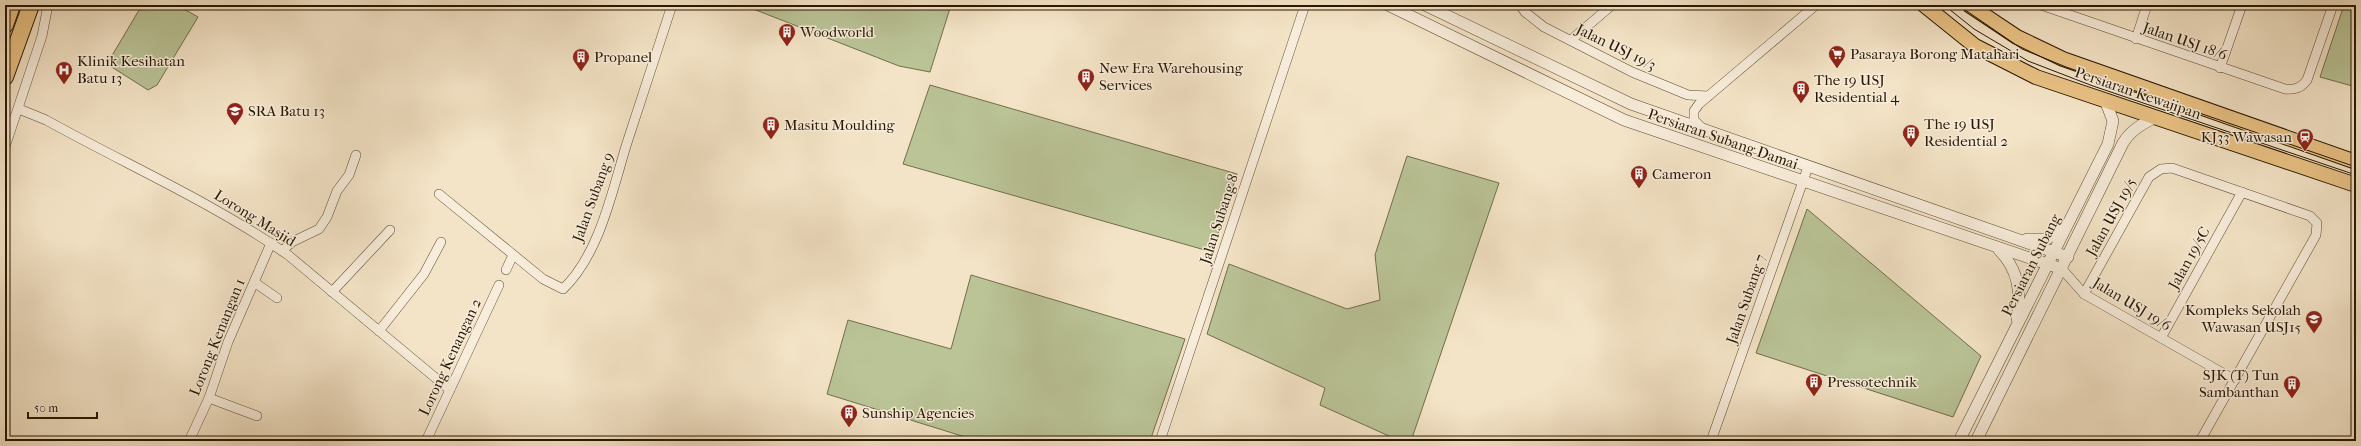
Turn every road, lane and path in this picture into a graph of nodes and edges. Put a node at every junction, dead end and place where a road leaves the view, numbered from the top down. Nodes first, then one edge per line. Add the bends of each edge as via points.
1 (12, 5) edge
2 (31, 5) edge
3 (48, 5) edge
4 (672, 5) edge
5 (1306, 5) edge
6 (1388, 5) edge
7 (1426, 5) edge
8 (1520, 5) edge
9 (1612, 5) edge
10 (1816, 5) edge
11 (1924, 5) edge
12 (1969, 5) edge
13 (2041, 5) edge
14 (2147, 5) edge
15 (2242, 5) edge
16 (2333, 5) edge
17 (2054, 8) edge
18 (5, 25) edge
19 (2136, 39) junction
20 (1570, 40) junction
21 (2220, 68) junction
22 (5, 77) edge
23 (1708, 96) junction
24 (2105, 100) junction
25 (19, 109) junction
26 (2156, 117) junction
27 (1707, 131) junction
28 (5, 147) edge
29 (356, 155) dead end
30 (2356, 162) edge
31 (1808, 167) junction
32 (1802, 182) junction
33 (2356, 185) edge
34 (2242, 192) junction
35 (439, 194) dead end
36 (2072, 218) junction
37 (390, 230) dead end
38 (2013, 238) junction
39 (441, 242) dead end
40 (271, 243) junction
41 (1997, 248) junction
42 (282, 250) junction
43 (2055, 252) junction
44 (513, 254) junction
45 (2068, 257) junction
46 (2048, 265) junction
47 (506, 270) dead end
48 (2062, 270) junction
49 (254, 282) junction
50 (499, 285) dead end
51 (332, 292) junction
52 (2084, 294) junction
53 (277, 298) dead end
54 (2015, 330) junction
55 (379, 331) junction
56 (2161, 338) junction
57 (2235, 380) junction
58 (450, 390) junction
59 (209, 398) junction
60 (257, 416) dead end
61 (189, 441) edge
62 (426, 441) edge
63 (1160, 441) edge
64 (1711, 441) edge
65 (1959, 441) edge
66 (1976, 441) edge
67 (2200, 441) edge

1 - 18 highway
2 - 22 highway
3 - 25 street via 42,36
4 - 44 street, Jalan Subang 9 via 612,194 582,264 572,280 563,289 543,279
5 - 63 street, Jalan Subang 8
6 - 32 street, Persiaran Subang Damai via 1624,120
7 - 27 street, Persiaran Subang Damai via 1631,104
8 - 20 street, Jalan USJ 19/3 via 1544,27
9 - 20 street
10 - 23 street
11 - 24 main road, Persiaran Kewajipan via 1975,46 2036,77
12 - 30 main road, Persiaran Kewajipan via 2040,49
13 - 17 street, Jalan USJ 18/6
14 - 19 street
15 - 21 street
16 - 21 street, Jalan USJ 18/6 via 2307,80 2298,88 2285,90
17 - 19 street, Jalan USJ 18/6
19 - 21 street, Jalan USJ 18/6
20 - 23 street, Jalan USJ 19/3 via 1632,72 1688,95
23 - 27 street via 1694,111 1696,124
24 - 26 main road, Persiaran Kewajipan
24 - 36 street, Persiaran Subang via 2113,128 2108,144
25 - 28 street
25 - 40 street, Lorong Masjid via 46,120 218,209
26 - 33 main road, Persiaran Kewajipan
26 - 45 street, Persiaran Subang via 2140,124 2128,135
27 - 31 street, Persiaran Subang Damai
29 - 42 street via 350,175 336,190 327,217 319,229 292,242
31 - 32 street, Jalan Subang 7
31 - 38 street, Persiaran Subang Damai
32 - 41 street, Persiaran Subang Damai
32 - 64 street, Jalan Subang 7
34 - 52 street, Jalan USJ 19/5 via 2172,168 2160,169 2149,177
34 - 56 street, Jalan 19/5C
34 - 57 street, Jalan USJ 19/5 via 2310,216 2318,228
35 - 44 street, Jalan Subang 9
36 - 38 street via 2061,230 2047,239
36 - 43 street, Persiaran Subang
37 - 51 street
38 - 43 street, Persiaran Subang Damai
39 - 55 street via 424,274
40 - 42 street, Lorong Masjid
40 - 49 street, Lorong Kenangan 1
41 - 46 street, Persiaran Subang Damai
41 - 54 street via 2009,260 2017,278 2019,304
42 - 51 street, Lorong Masjid
43 - 45 street, Persiaran Subang Damai
43 - 46 street, Persiaran Subang
44 - 47 street
45 - 48 street, Persiaran Subang
46 - 48 street, Persiaran Subang Damai
46 - 54 street, Persiaran Subang
48 - 52 street, Jalan USJ 19/6
48 - 66 street, Persiaran Subang
49 - 53 street
49 - 59 street, Lorong Kenangan 1 via 228,342
50 - 58 street, Lorong Kenangan 2
51 - 55 street, Lorong Masjid
52 - 56 street, Jalan USJ 19/6
54 - 65 street, Persiaran Subang
55 - 58 street, Lorong Masjid
56 - 57 street, Jalan USJ 19/6
57 - 67 street
58 - 62 street, Lorong Kenangan 2
59 - 60 street
59 - 61 street, Lorong Kenangan 1

